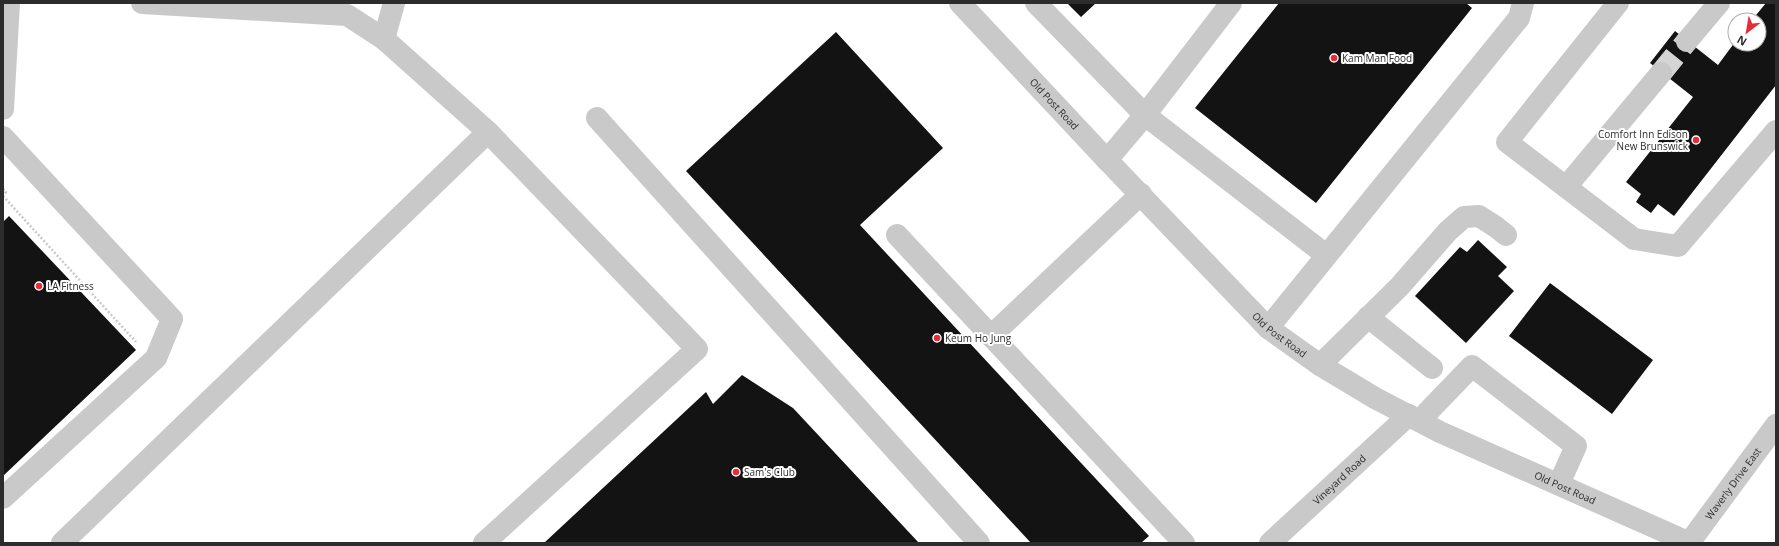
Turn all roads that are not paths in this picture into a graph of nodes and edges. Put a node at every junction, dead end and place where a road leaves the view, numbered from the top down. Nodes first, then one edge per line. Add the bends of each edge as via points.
1 (9, 3) edge
2 (142, 3) edge
3 (394, 3) edge
4 (960, 3) edge
5 (1036, 3) edge
6 (1231, 3) edge
7 (1523, 3) edge
8 (1618, 3) edge
9 (1719, 3) edge
10 (195, 5) edge
11 (384, 39) junction
12 (1687, 41) tunnel mouth
13 (1661, 72) tunnel mouth
14 (3, 109) edge
15 (1145, 114) junction
16 (597, 118) dead end
17 (1776, 131) edge
18 (488, 132) junction
19 (3, 137) edge
20 (1107, 160) junction
21 (1566, 187) junction
22 (1141, 194) junction
23 (896, 234) dead end
24 (1506, 235) dead end
25 (1326, 255) junction
26 (1368, 317) junction
27 (1268, 328) junction
28 (991, 336) junction
29 (1320, 365) junction
30 (1432, 368) dead end
31 (1414, 418) junction
32 (1776, 425) edge
33 (1559, 484) junction
34 (3, 498) edge
35 (62, 543) edge
36 (484, 543) edge
37 (979, 543) edge
38 (1184, 543) edge
39 (1270, 543) edge
40 (1690, 543) edge

1 - 14 street
2 - 10 street
3 - 11 street
4 - 20 street, Old Post Road
5 - 15 street
6 - 15 street
7 - 25 street via 1519,18
8 - 21 street via 1507,142
9 - 12 street
10 - 11 street via 348,15
11 - 18 street
13 - 21 street
15 - 20 street
15 - 25 street
16 - 37 street
17 - 21 street via 1678,246 1634,239
18 - 35 street
18 - 36 street via 697,349
19 - 34 street via 172,318 156,358
20 - 22 street, Old Post Road
22 - 27 street, Old Post Road
22 - 28 street
23 - 28 street
24 - 26 street via 1479,216 1464,217
25 - 27 street
26 - 29 street
26 - 30 street
27 - 29 street, Old Post Road
28 - 38 street
29 - 31 street, Old Post Road
31 - 33 street, Old Post Road
31 - 33 street, Vineyard Road via 1472,366 1576,446
31 - 39 street, Vineyard Road
32 - 40 street, Waverly Drive East
33 - 40 street, Old Post Road

